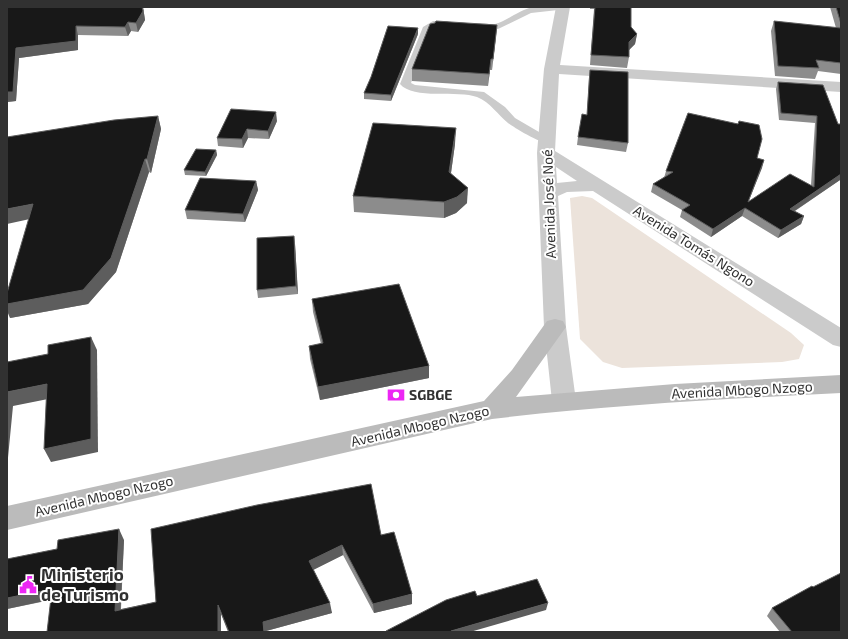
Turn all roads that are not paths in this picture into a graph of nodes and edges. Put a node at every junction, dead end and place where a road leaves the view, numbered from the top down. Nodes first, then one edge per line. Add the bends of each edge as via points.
1 (558, 7) edge
2 (563, 7) edge
3 (458, 24) edge
4 (472, 26) edge
5 (552, 69) junction
6 (841, 87) edge
7 (547, 147) junction
8 (596, 185) junction
9 (548, 194) junction
10 (555, 327) junction
11 (841, 339) edge
12 (841, 384) edge
13 (564, 401) junction
14 (492, 409) junction
15 (7, 518) edge

1 - 4 lane via 521,14 498,28
2 - 5 street, Avenida José Noé
3 - 7 lane via 428,27 405,84 413,88 480,94
5 - 6 street
5 - 7 street, Avenida José Noé
7 - 8 street, Avenida Tomás Ngono
7 - 9 street, Avenida José Noé
8 - 9 street via 564,187
8 - 11 street, Avenida Tomás Ngono
9 - 10 street, Avenida José Noé
10 - 13 street, Avenida José Noé
10 - 14 main road via 520,376
12 - 13 main road, Avenida Mbogo Nzogo via 675,392
13 - 14 main road, Avenida Mbogo Nzogo
14 - 15 main road, Avenida Mbogo Nzogo

